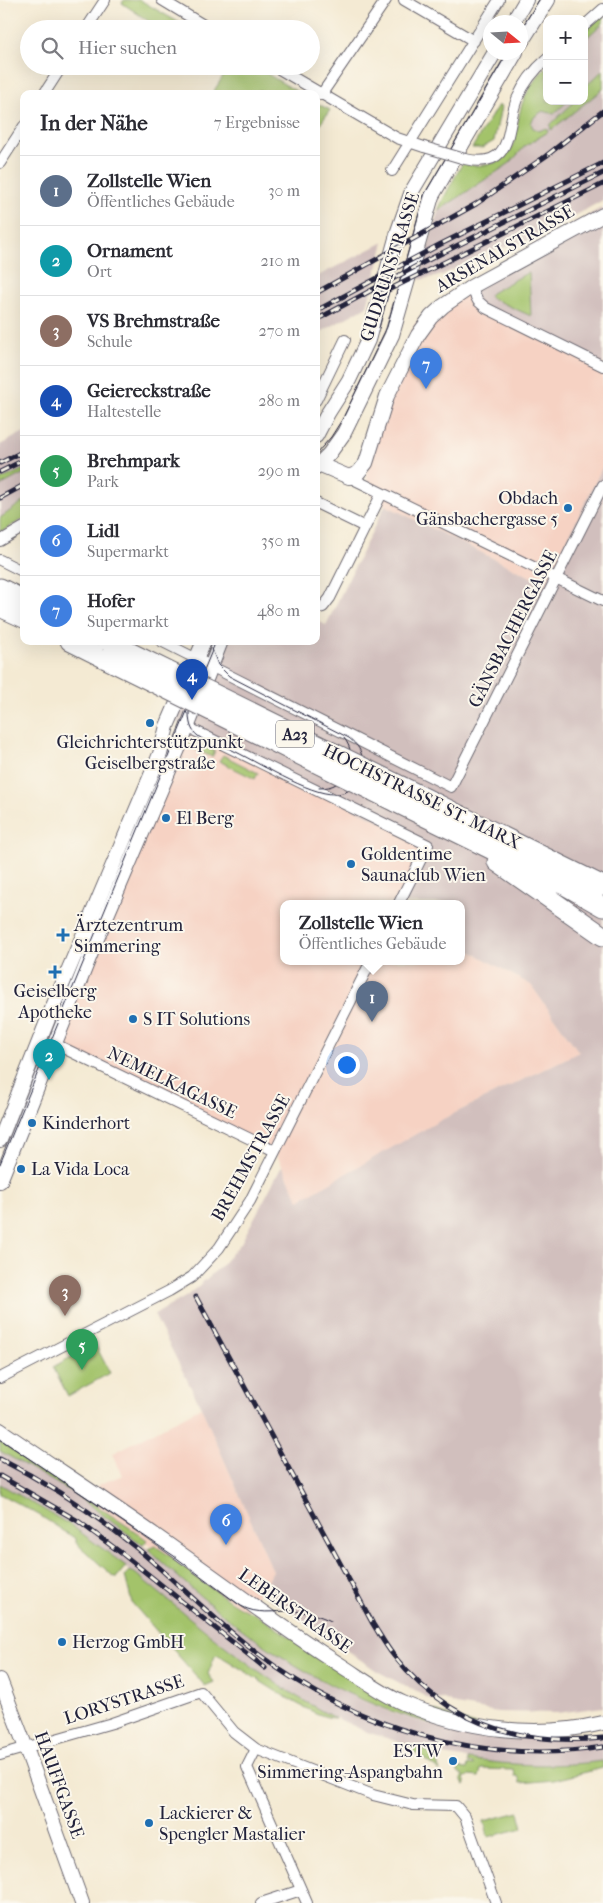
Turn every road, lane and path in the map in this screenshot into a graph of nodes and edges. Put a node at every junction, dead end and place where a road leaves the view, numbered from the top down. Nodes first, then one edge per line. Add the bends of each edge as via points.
1 (105, 0) edge
2 (162, 0) edge
3 (386, 0) edge
4 (404, 0) edge
5 (499, 0) edge
6 (526, 0) edge
7 (548, 0) edge
8 (603, 9) edge
9 (517, 15) edge
10 (92, 20) edge
11 (195, 20) edge
12 (588, 22) edge
13 (528, 31) edge
14 (474, 41) junction
15 (490, 60) edge
16 (511, 60) edge
17 (546, 60) edge
18 (56, 75) edge
19 (289, 75) edge
20 (47, 90) edge
21 (314, 90) edge
22 (321, 94) joint
23 (20, 132) edge
24 (409, 144) junction
25 (0, 163) edge
26 (392, 172) dead end
27 (603, 215) edge
28 (471, 288) junction
29 (345, 340) dead end
30 (603, 366) edge
31 (320, 392) edge
32 (320, 429) edge
33 (320, 462) edge
34 (320, 465) edge
35 (348, 477) junction
36 (603, 485) edge
37 (382, 494) junction
38 (320, 505) edge
39 (365, 528) junction
40 (20, 529) edge
41 (0, 541) edge
42 (0, 560) edge
43 (20, 570) edge
44 (557, 578) junction
45 (0, 588) edge
46 (20, 598) edge
47 (603, 601) edge
48 (0, 607) edge
49 (320, 608) edge
50 (20, 616) edge
51 (78, 645) edge
52 (115, 645) edge
53 (170, 645) edge
54 (202, 645) edge
55 (220, 645) edge
56 (197, 659) junction
57 (212, 666) junction
58 (187, 727) junction
59 (448, 827) junction
60 (602, 885) edge
61 (400, 900) edge
62 (603, 907) edge
63 (603, 936) edge
64 (369, 965) edge
65 (55, 1044) junction
66 (0, 1138) edge
67 (15, 1143) junction
68 (275, 1151) junction
69 (0, 1181) edge
70 (0, 1378) edge
71 (0, 1430) edge
72 (0, 1680) edge
73 (603, 1723) edge
74 (26, 1748) junction
75 (256, 1749) junction
76 (0, 1755) edge
77 (301, 1890) junction
78 (82, 1903) edge
79 (261, 1903) edge
80 (307, 1903) edge
81 (496, 1903) edge

1 - 10 street
2 - 11 street
3 - 22 street
4 - 14 street
5 - 14 street, GUDRUNSTRASSE
6 - 9 main road
7 - 13 main road
8 - 12 street
14 - 24 street, GUDRUNSTRASSE
15 - 32 main road, GUDRUNSTRASSE via 412,191 368,340
16 - 33 main road, GUDRUNSTRASSE via 432,196 392,335 344,433
17 - 24 street, bridge via 529,78 516,101 510,134 494,157 482,161 465,159
18 - 20 street
19 - 21 street
22 - 24 street
23 - 25 street
24 - 26 street, GUDRUNSTRASSE
27 - 28 main road, ARSENALSTRASSE
28 - 30 street via 484,306
28 - 35 main road, ARSENALSTRASSE via 443,306 421,329 387,396 366,462 358,473
29 - 31 street, GUDRUNSTRASSE
34 - 35 main road
35 - 37 street
36 - 44 street, GÄNSBACHERGASSE
37 - 39 street
37 - 44 street
38 - 39 street
39 - 49 street via 330,598
40 - 41 street
42 - 43 street
44 - 47 street
44 - 57 street, GÄNSBACHERGASSE via 451,787
45 - 46 highway
48 - 50 highway
51 - 59 highway, HOCHSTRASSE ST. MARX / A23, bridge
52 - 60 highway, HOCHSTRASSE ST. MARX / A23, bridge
53 - 56 street
54 - 56 main road
55 - 57 main road
56 - 57 street
56 - 66 main road
57 - 58 main road
58 - 61 street via 428,845
58 - 65 main road
59 - 62 highway, HOCHSTRASSE ST. MARX / A23
59 - 63 highway
64 - 68 street, BREHMSTRASSE
65 - 67 main road
65 - 68 street, NEMELKAGASSE
66 - 67 street
67 - 69 main road
68 - 70 street, BREHMSTRASSE via 241,1215 219,1248 192,1277 169,1292
71 - 73 main road, LEBERSTRASSE via 154,1534 301,1640 402,1703 450,1720 494,1729 531,1732
72 - 74 main road, HAUFFGASSE
74 - 75 street, LORYSTRASSE via 201,1692 234,1732
74 - 76 street, LORYSTRASSE
74 - 78 main road, HAUFFGASSE
75 - 77 street via 248,1767
75 - 81 street via 373,1796 413,1805 456,1806 465,1817
77 - 79 street
77 - 80 street

